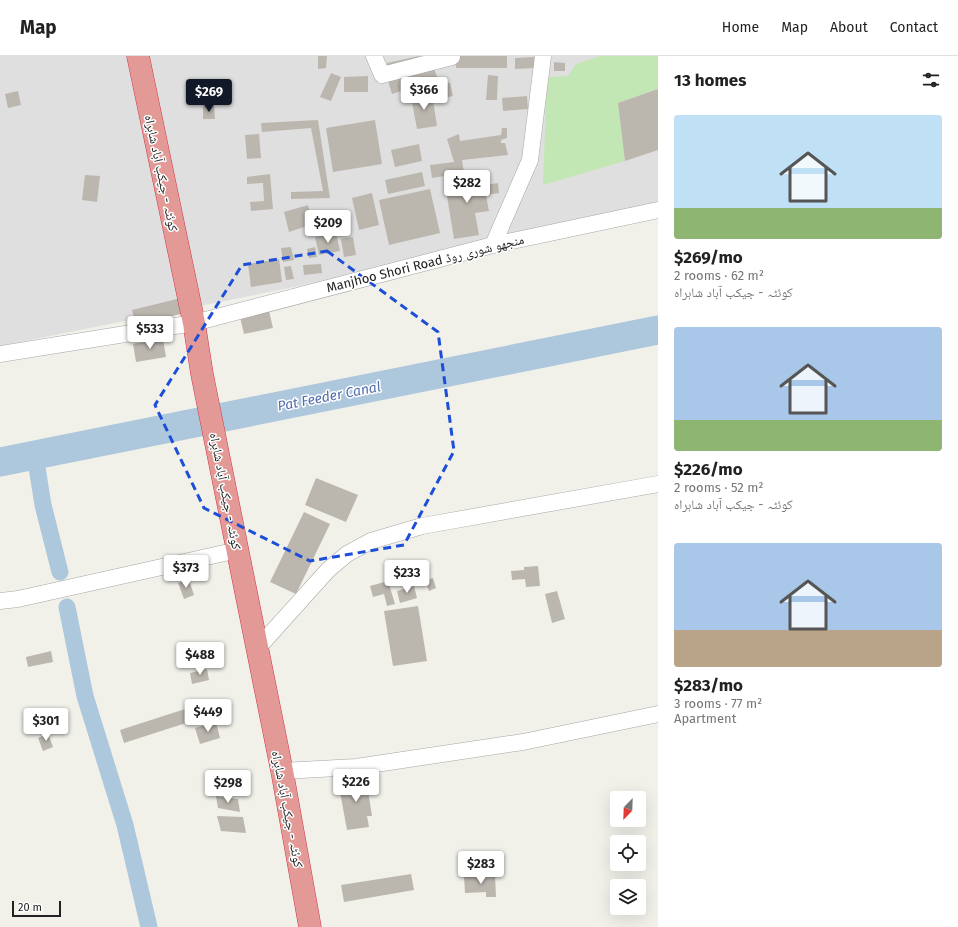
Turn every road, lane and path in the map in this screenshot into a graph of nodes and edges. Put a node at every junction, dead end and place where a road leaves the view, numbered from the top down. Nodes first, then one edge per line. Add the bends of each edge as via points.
1 (138, 56) edge
2 (374, 56) edge
3 (543, 56) edge
4 (452, 57) dead end
5 (658, 210) edge
6 (493, 245) junction
7 (194, 323) junction
8 (0, 354) edge
9 (658, 484) edge
10 (238, 550) junction
11 (0, 601) edge
12 (256, 649) junction
13 (658, 714) edge
14 (282, 771) junction
15 (310, 927) edge

1 - 7 highway, کوئٹہ - جیکب آباد شاہراہ
2 - 4 street via 382,75
3 - 6 street via 530,160
5 - 6 street, Manjhoo Shori Road منجھو شوری روڈ
6 - 7 street, Manjhoo Shori Road منجھو شوری روڈ
7 - 8 street, Manjhoo Shori Road منجھو شوری روڈ
7 - 10 highway, کوئٹہ - جیکب آباد شاہراہ
9 - 12 street via 481,514 422,526 371,541 347,554 328,570
10 - 11 street
10 - 12 highway, کوئٹہ - جیکب آباد شاہراہ
12 - 14 highway, کوئٹہ - جیکب آباد شاہراہ
13 - 14 street via 523,742 356,766
14 - 15 highway, کوئٹہ - جیکب آباد شاہراہ

